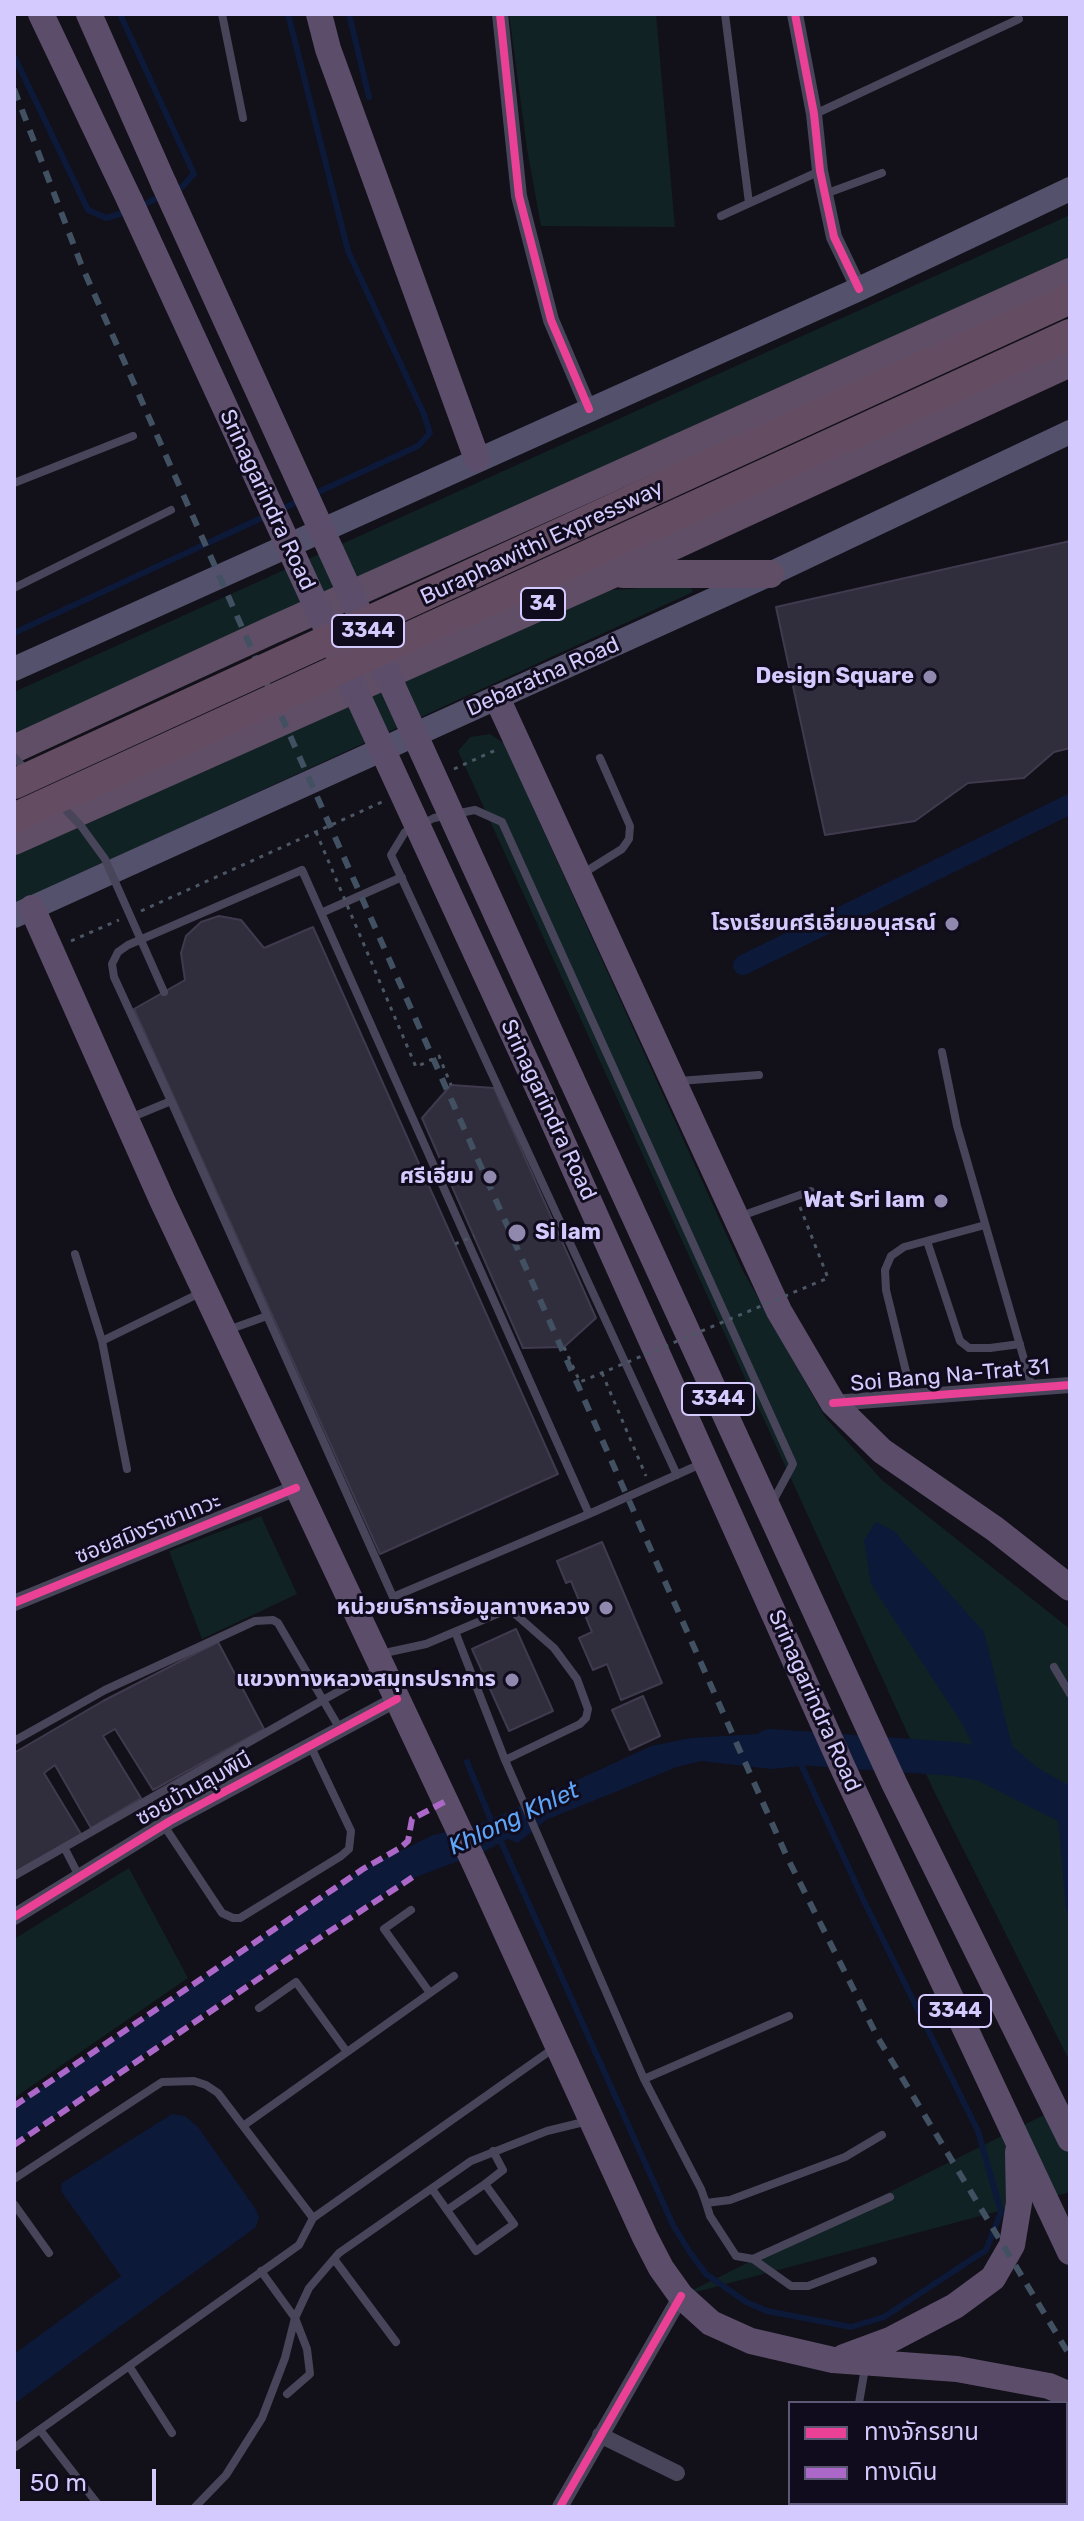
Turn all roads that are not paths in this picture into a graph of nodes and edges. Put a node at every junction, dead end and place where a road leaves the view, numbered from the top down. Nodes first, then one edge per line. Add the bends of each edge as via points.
1 (41, 14) edge
2 (89, 14) edge
3 (222, 14) edge
4 (319, 14) edge
5 (500, 14) edge
6 (725, 14) edge
7 (795, 14) edge
8 (1019, 19) dead end
9 (814, 114) junction
10 (243, 118) dead end
11 (820, 171) junction
12 (882, 173) dead end
13 (1070, 189) edge
14 (825, 194) junction
15 (749, 203) junction
16 (721, 216) dead end
17 (1070, 272) edge
18 (1070, 279) edge
19 (859, 289) junction
20 (1070, 299) edge
21 (1070, 334) edge
22 (1070, 363) edge
23 (589, 409) junction
24 (1070, 432) edge
25 (133, 436) dead end
26 (477, 459) junction
27 (14, 483) edge
28 (171, 510) dead end
29 (613, 574) junction
30 (770, 574) junction
31 (14, 588) edge
32 (14, 669) edge
33 (497, 698) junction
34 (14, 749) edge
35 (14, 757) edge
36 (600, 758) dead end
37 (21, 776) edge
38 (47, 791) dead end
39 (14, 818) edge
40 (14, 841) edge
41 (579, 876) junction
42 (402, 877) junction
43 (23, 912) edge
44 (321, 913) junction
45 (164, 992) dead end
46 (942, 1052) dead end
47 (759, 1075) dead end
48 (674, 1082) junction
49 (171, 1101) junction
50 (125, 1120) junction
51 (811, 1191) dead end
52 (737, 1218) junction
53 (985, 1225) junction
54 (927, 1241) junction
55 (75, 1254) dead end
56 (205, 1291) junction
57 (267, 1316) junction
58 (224, 1332) junction
59 (102, 1341) junction
60 (1020, 1344) junction
61 (1070, 1385) edge
62 (1032, 1387) junction
63 (912, 1396) junction
64 (833, 1403) junction
65 (707, 1461) junction
66 (127, 1469) dead end
67 (677, 1475) junction
68 (296, 1488) junction
69 (769, 1510) junction
70 (589, 1514) junction
71 (1070, 1588) edge
72 (14, 1603) edge
73 (456, 1634) junction
74 (378, 1662) junction
75 (1054, 1667) dead end
76 (1070, 1694) edge
77 (397, 1699) junction
78 (323, 1700) junction
79 (340, 1729) junction
80 (14, 1741) edge
81 (310, 1745) junction
82 (505, 1760) junction
83 (147, 1800) junction
84 (164, 1824) junction
85 (65, 1849) junction
86 (14, 1876) edge
87 (80, 1878) junction
88 (411, 1910) dead end
89 (14, 1917) edge
90 (454, 1976) dead end
91 (430, 1993) junction
92 (259, 2008) dead end
93 (789, 2016) dead end
94 (558, 2045) junction
95 (347, 2052) junction
96 (644, 2079) junction
97 (592, 2120) junction
98 (243, 2126) junction
99 (882, 2135) dead end
100 (1070, 2139) edge
101 (1017, 2144) junction
102 (493, 2151) junction
103 (14, 2179) edge
104 (485, 2184) junction
105 (432, 2189) junction
106 (890, 2197) dead end
107 (706, 2203) junction
108 (14, 2204) edge
109 (447, 2210) junction
110 (313, 2218) junction
111 (1070, 2252) edge
112 (49, 2253) dead end
113 (334, 2259) junction
114 (753, 2259) junction
115 (873, 2261) dead end
116 (261, 2271) junction
117 (681, 2296) junction
118 (295, 2318) junction
119 (396, 2342) dead end
120 (833, 2360) junction
121 (865, 2363) junction
122 (129, 2366) junction
123 (287, 2394) dead end
124 (1070, 2395) edge
125 (859, 2401) edge
126 (40, 2430) junction
127 (172, 2433) dead end
128 (600, 2435) junction
129 (14, 2448) edge
130 (677, 2473) dead end
131 (100, 2507) edge
132 (195, 2507) edge
133 (560, 2507) edge

1 - 65 main road, Srinagarindra Road / 3344, bridge
2 - 69 main road, Srinagarindra Road / 3344, bridge
3 - 10 lane
4 - 26 main road
5 - 23 street via 519,196 551,320
6 - 15 lane
7 - 9 street
8 - 9 lane
9 - 11 street
11 - 14 street
11 - 15 lane
12 - 14 lane
13 - 19 main road
14 - 19 street via 834,237
15 - 16 lane
17 - 34 highway
18 - 37 highway, bridge
19 - 23 main road
20 - 37 highway, Buraphawithi Expressway, bridge
21 - 39 highway, Buraphawithi Expressway, bridge
22 - 29 highway, 34
23 - 26 main road
24 - 30 main road, Debaratna Road
25 - 27 lane
26 - 32 main road
28 - 31 lane
29 - 30 highway
29 - 40 highway, 34
30 - 33 main road, Debaratna Road
33 - 41 main road
33 - 43 main road, Debaratna Road
35 - 37 lane, bridge
36 - 41 lane via 630,826 629,839
38 - 45 lane, bridge via 105,859
41 - 48 main road
42 - 44 lane
42 - 67 lane
42 - 69 lane via 391,855 405,832 434,818 475,810 502,822 793,1464
43 - 50 main road
44 - 49 lane via 302,870 118,952 112,964 114,977
44 - 70 lane
46 - 53 lane
47 - 48 lane
48 - 52 main road
49 - 50 lane
49 - 57 lane
50 - 56 main road
51 - 52 lane
52 - 64 main road via 779,1311
53 - 54 lane
53 - 60 lane
54 - 60 lane via 960,1341 969,1348
54 - 63 lane via 904,1247 891,1256 885,1270
55 - 59 lane
56 - 58 main road
56 - 59 lane
57 - 58 lane
57 - 70 lane via 393,1597
58 - 68 main road
59 - 66 lane
60 - 62 lane
61 - 62 street, Soi Bang Na-Trat 31
62 - 63 street, Soi Bang Na-Trat 31
63 - 64 street, Soi Bang Na-Trat 31
64 - 71 main road via 882,1451
65 - 67 lane
65 - 101 main road, Srinagarindra Road / 3344
67 - 70 lane
68 - 72 street, ซอยสมิงราชาเทวะ
68 - 74 main road
69 - 100 main road, Srinagarindra Road / 3344 via 894,1783
73 - 74 lane
73 - 82 lane
73 - 82 lane via 504,1611 514,1613 554,1648 586,1698 586,1718 580,1724
74 - 77 main road
74 - 78 lane
75 - 76 lane
77 - 79 street, ซอยบ้านลุมพินี
77 - 94 main road
78 - 79 lane
78 - 80 lane via 278,1623 255,1621 105,1690
78 - 83 lane
79 - 81 street, ซอยบ้านลุมพินี
81 - 84 street, ซอยบ้านลุมพินี
81 - 84 lane via 351,1831 349,1849 248,1914 233,1918 222,1913
82 - 96 lane
83 - 84 lane
83 - 85 lane
84 - 87 street, ซอยบ้านลุมพินี
85 - 86 lane
85 - 87 lane
87 - 89 street, ซอยบ้านลุมพินี
88 - 91 lane via 384,1929
90 - 91 lane
91 - 95 lane
92 - 95 lane via 296,1982
93 - 96 lane
94 - 97 main road
94 - 110 lane
95 - 98 lane
96 - 107 lane
97 - 102 lane
97 - 117 main road via 650,2247
98 - 103 lane via 206,2085 162,2082
98 - 110 lane
99 - 107 lane via 845,2157 730,2200
101 - 111 main road, Srinagarindra Road / 3344
101 - 120 main road via 1019,2203 1012,2245 993,2278 955,2306 890,2340
102 - 104 lane via 503,2170
102 - 105 lane
104 - 109 lane
104 - 109 lane via 514,2224 476,2251
105 - 109 lane
105 - 113 lane
106 - 114 lane
107 - 114 lane via 736,2256
108 - 112 lane
110 - 116 lane via 299,2245
113 - 118 lane via 309,2288
113 - 119 lane
114 - 115 lane via 791,2286 808,2286
116 - 118 lane
116 - 122 lane
117 - 120 main road via 711,2323 751,2341
117 - 128 street
118 - 123 lane via 310,2374
118 - 132 lane via 262,2418 226,2475
120 - 121 main road
121 - 124 main road via 957,2369 1049,2386
121 - 125 lane
122 - 126 lane
122 - 127 lane
126 - 129 lane
126 - 131 lane
128 - 130 street
128 - 133 street

